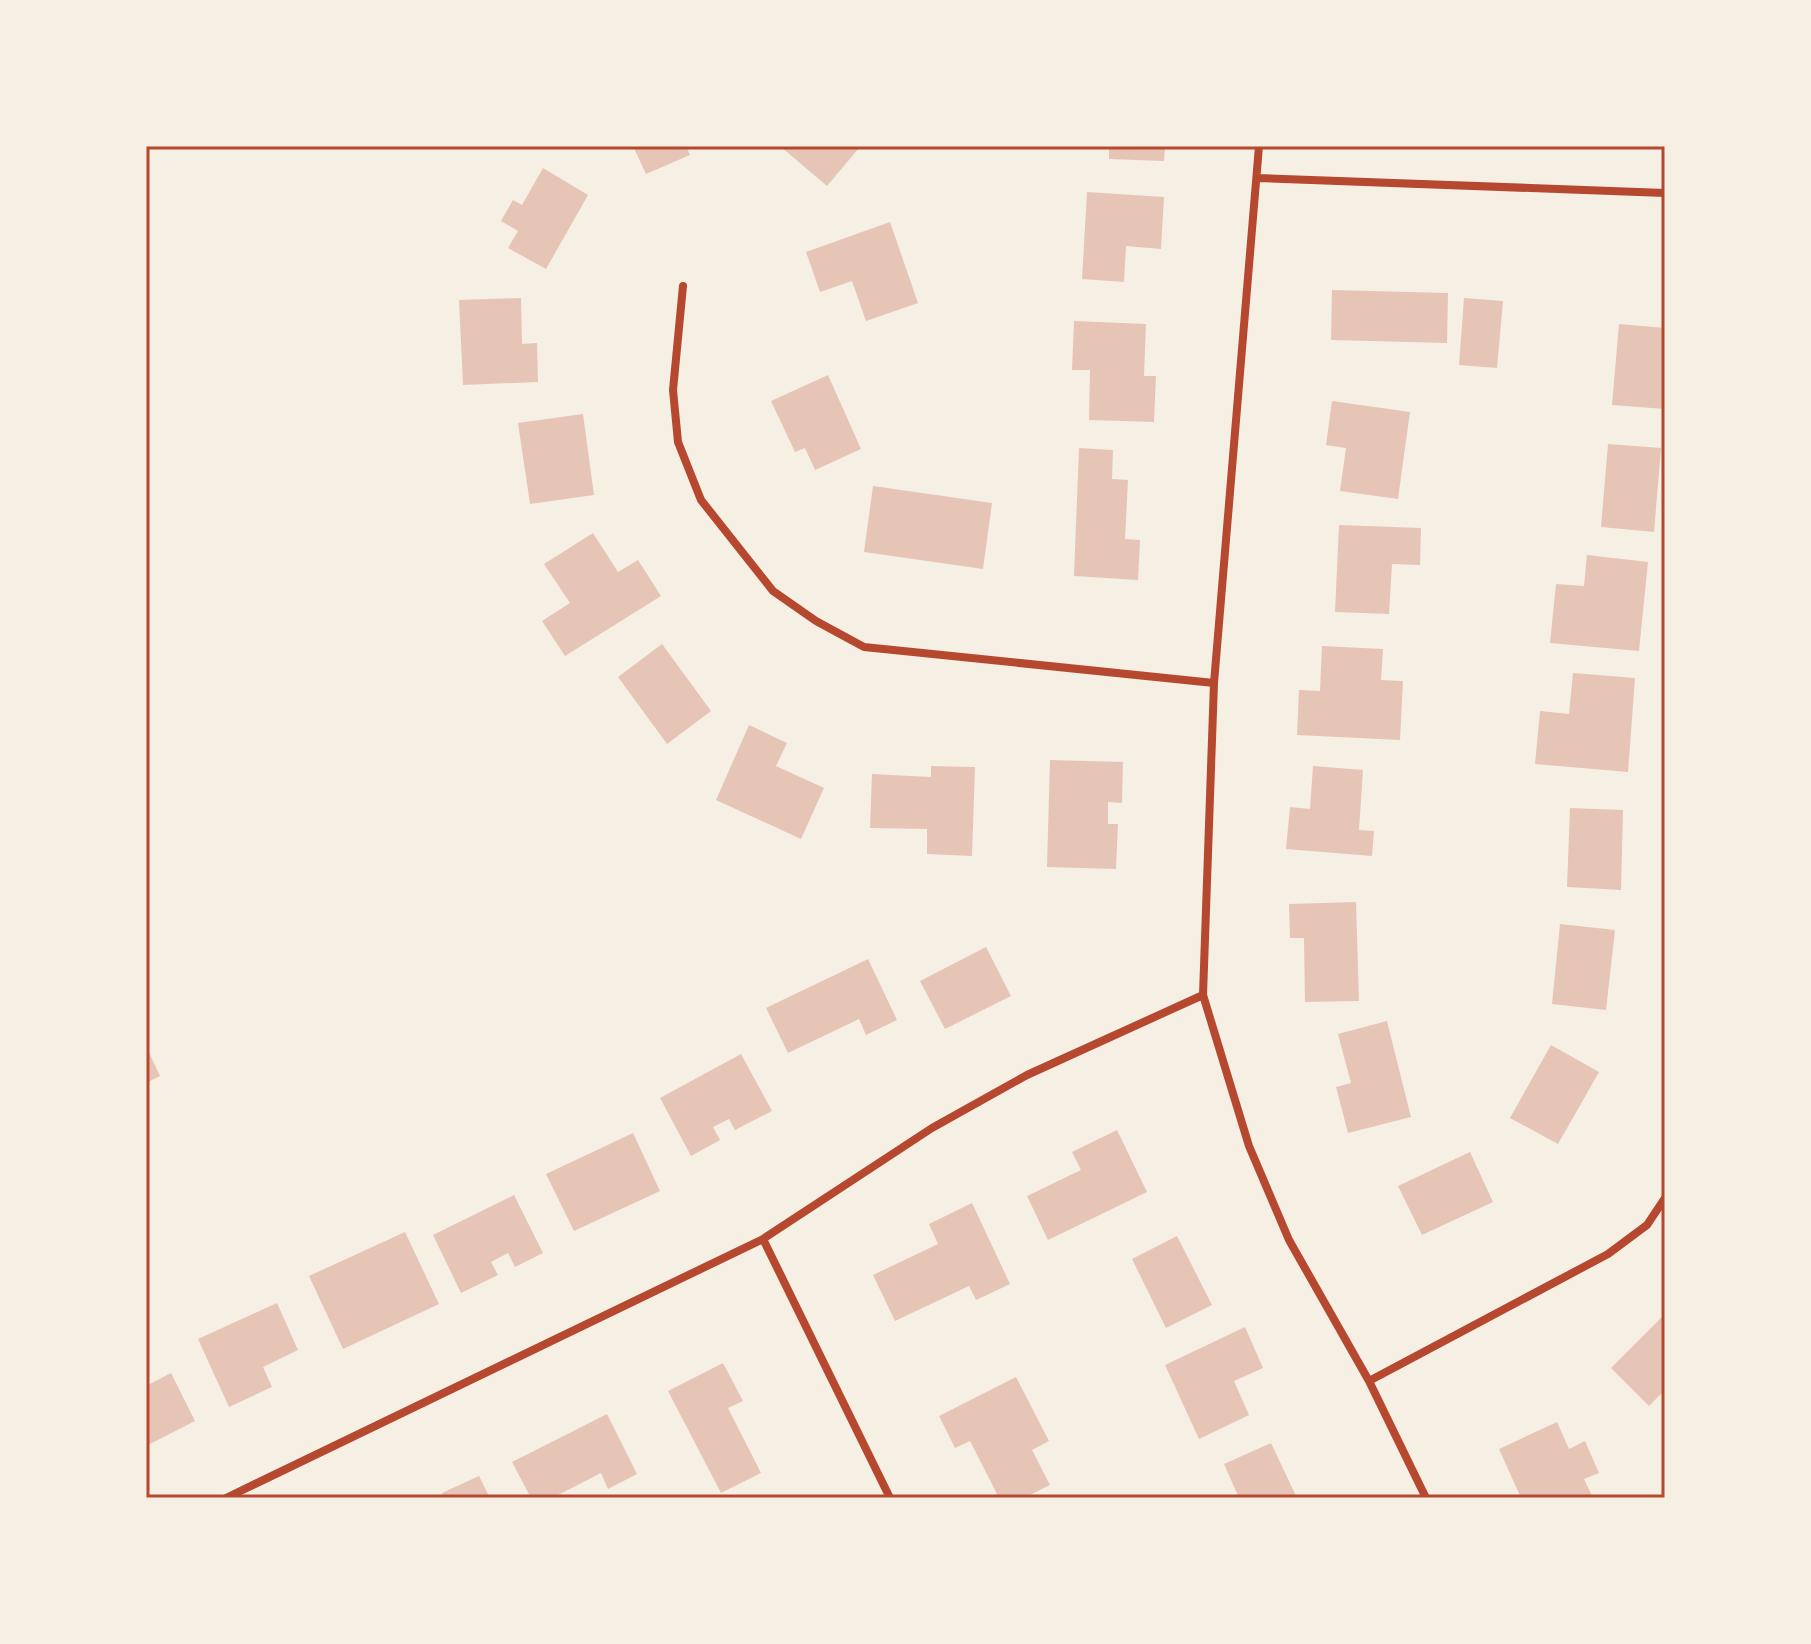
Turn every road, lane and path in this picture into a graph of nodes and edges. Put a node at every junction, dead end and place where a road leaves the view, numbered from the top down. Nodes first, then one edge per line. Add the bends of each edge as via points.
1 (1259, 146) edge
2 (1258, 178) junction
3 (1665, 193) edge
4 (683, 286) dead end
5 (1214, 683) junction
6 (1203, 995) junction
7 (1665, 1198) edge
8 (763, 1239) junction
9 (1369, 1381) junction
10 (226, 1498) edge
11 (890, 1498) edge
12 (1426, 1498) edge

1 - 2 street
2 - 3 street
2 - 5 street
4 - 5 street via 673,390 678,442 701,500 773,591 864,647
5 - 6 street
6 - 8 street via 1027,1075 932,1128
6 - 9 street via 1249,1146 1289,1240
7 - 9 street via 1647,1225 1608,1254
8 - 10 street
8 - 11 street
9 - 12 street

